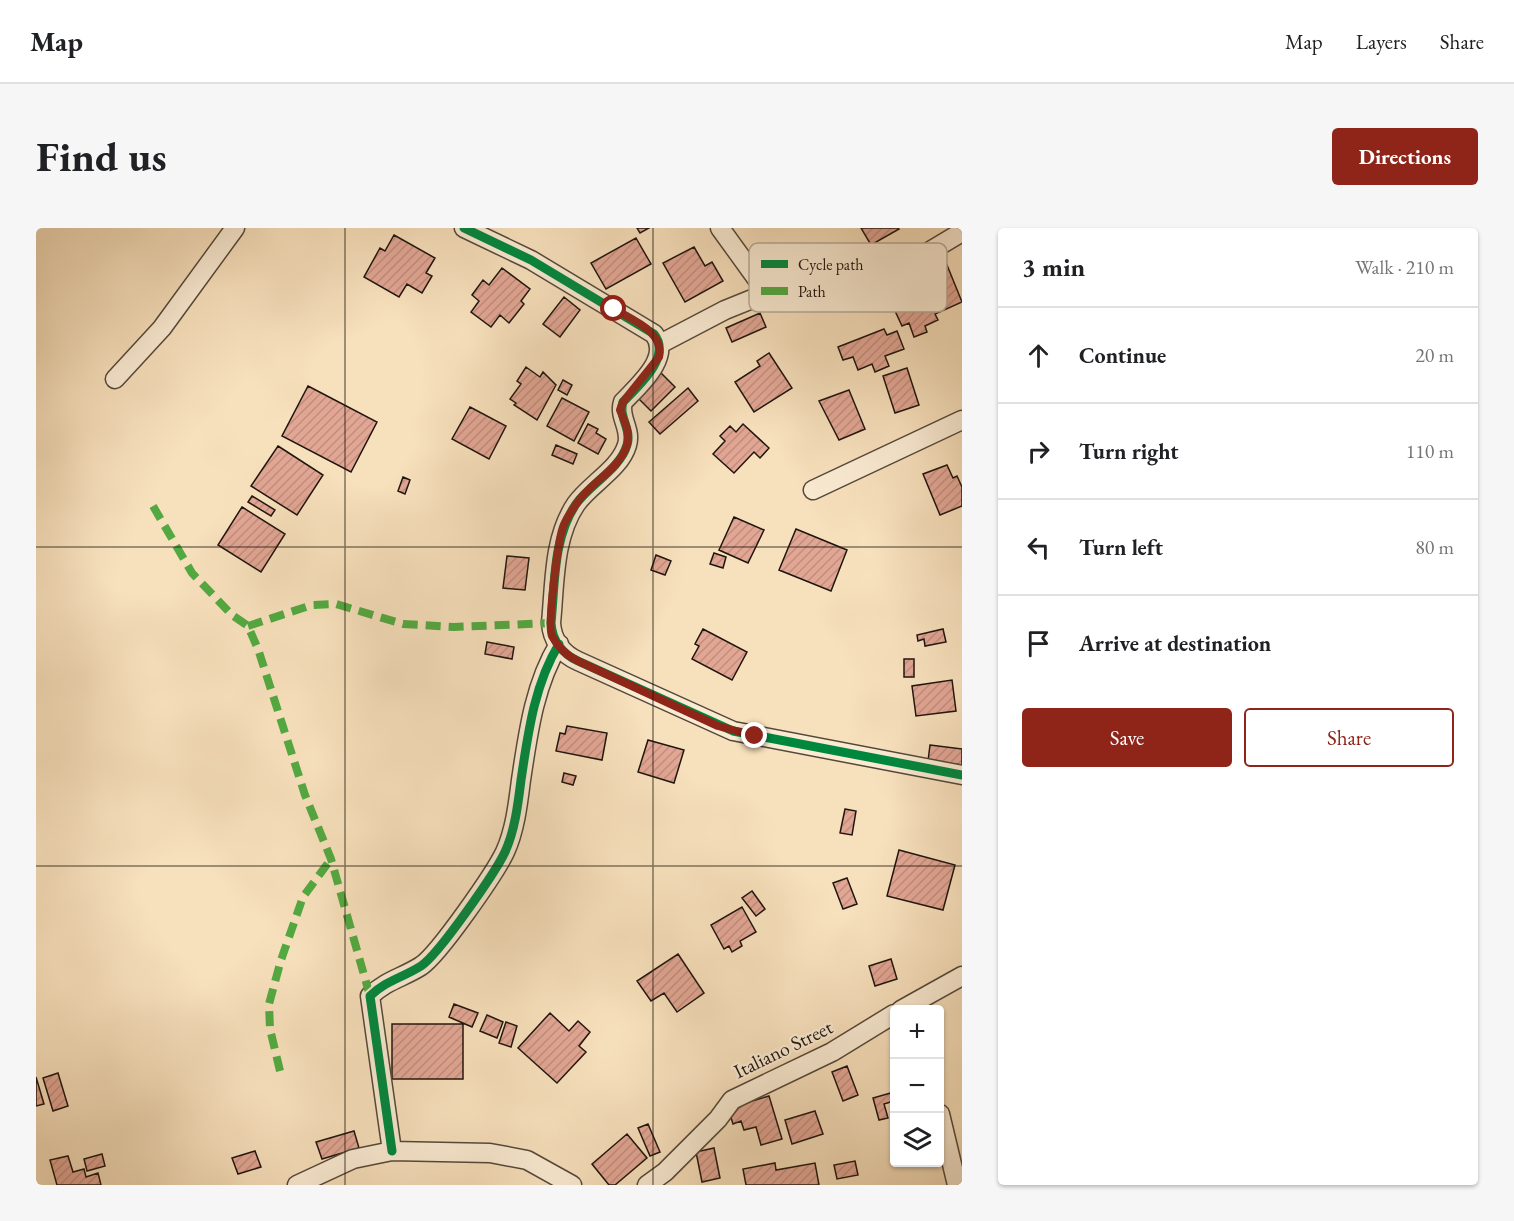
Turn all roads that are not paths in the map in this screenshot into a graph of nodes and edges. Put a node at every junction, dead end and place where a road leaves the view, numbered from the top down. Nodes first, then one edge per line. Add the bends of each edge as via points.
1 (464, 228) edge
2 (720, 228) edge
3 (234, 229) edge
4 (962, 232) edge
5 (944, 243) edge
6 (749, 268) edge
7 (749, 300) edge
8 (660, 344) junction
9 (115, 379) dead end
10 (962, 420) edge
11 (813, 490) dead end
12 (559, 644) junction
13 (962, 775) edge
14 (962, 976) edge
15 (912, 1005) edge
16 (890, 1016) edge
17 (944, 1134) edge
18 (392, 1151) junction
19 (297, 1185) edge
20 (572, 1185) edge
21 (647, 1185) edge
22 (957, 1185) edge

1 - 8 street via 531,260 654,334
2 - 6 street
3 - 9 street via 162,328
4 - 5 street
7 - 8 street
8 - 12 street via 659,357 620,410 628,430 627,446 577,503 563,528 551,623 552,635
10 - 11 street
12 - 13 street via 570,657 718,726
12 - 18 street via 541,679 516,816 505,852 429,959 384,983 370,996
14 - 15 street
16 - 21 street, Italiano Street via 832,1052 732,1100 718,1119
17 - 22 street
18 - 19 street via 353,1159
18 - 20 street via 490,1153 527,1160

